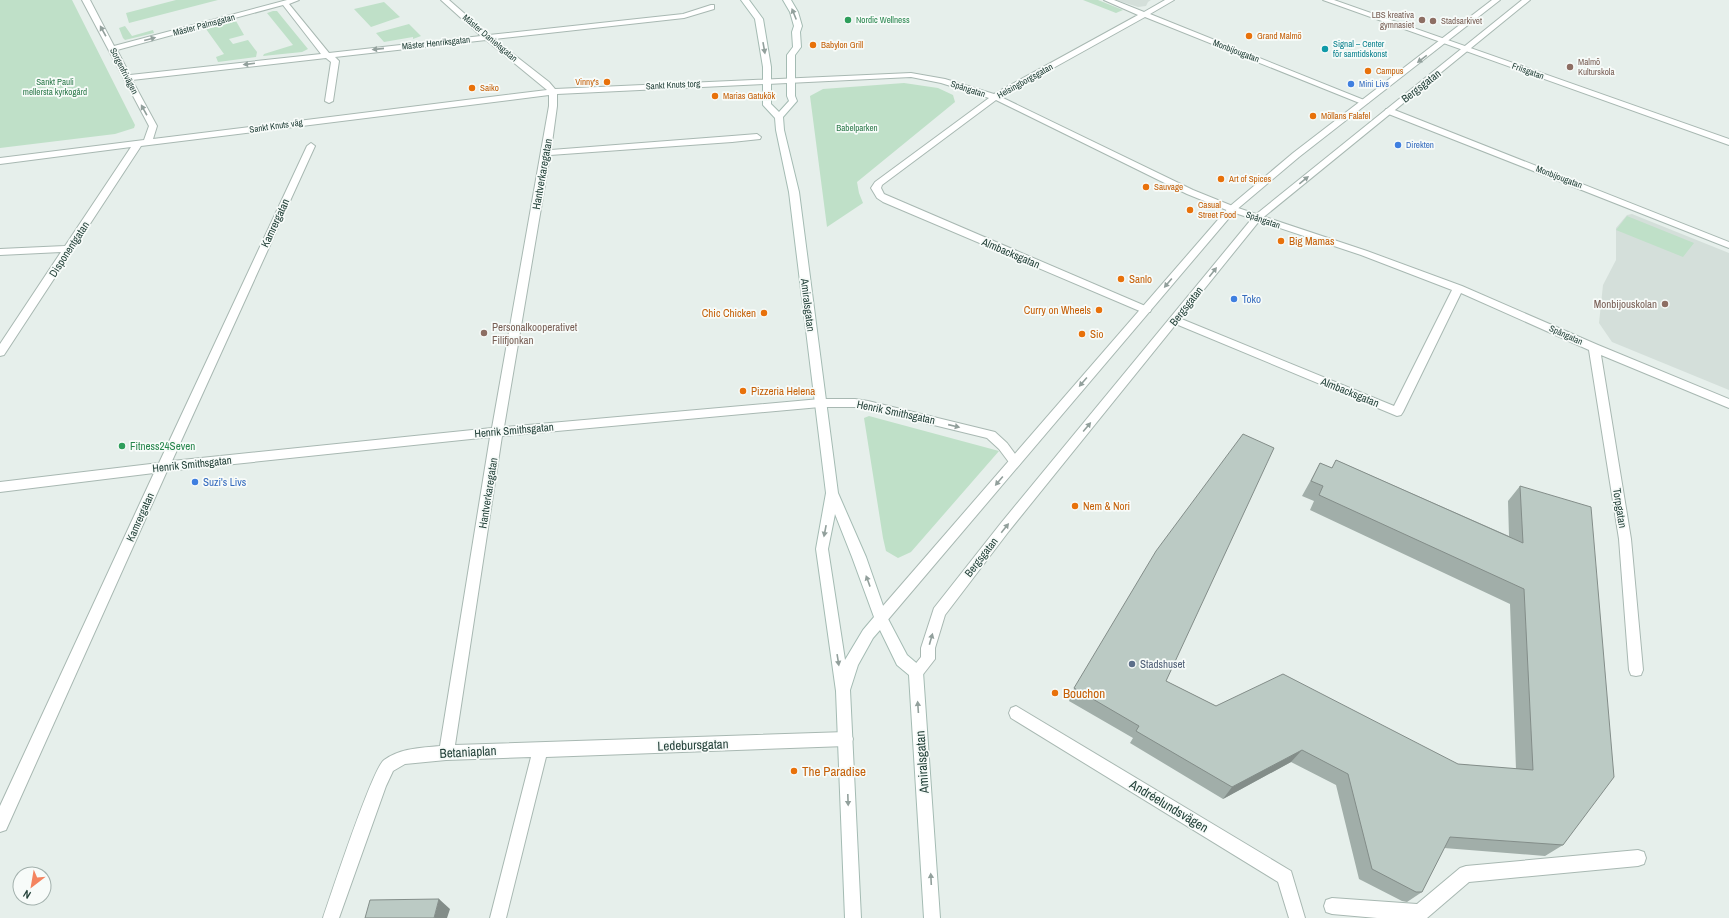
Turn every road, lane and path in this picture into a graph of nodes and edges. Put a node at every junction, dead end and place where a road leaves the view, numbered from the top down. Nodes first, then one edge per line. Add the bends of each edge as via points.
1 (86, 0) edge
2 (295, 0) edge
3 (445, 0) edge
4 (745, 0) edge
5 (787, 0) edge
6 (1108, 0) edge
7 (1170, 0) edge
8 (1327, 0) edge
9 (1496, 0) edge
10 (1526, 0) edge
11 (285, 3) junction
12 (711, 8) dead end
13 (1144, 14) junction
14 (486, 37) junction
15 (1445, 42) junction
16 (113, 49) junction
17 (1467, 49) junction
18 (326, 55) junction
19 (127, 78) junction
20 (792, 81) junction
21 (767, 82) junction
22 (553, 92) junction
23 (995, 97) junction
24 (329, 101) dead end
25 (1365, 102) junction
26 (1389, 111) junction
27 (779, 118) junction
28 (756, 137) dead end
29 (1729, 142) edge
30 (148, 143) junction
31 (137, 145) junction
32 (311, 146) dead end
33 (546, 153) junction
34 (0, 161) edge
35 (878, 193) joint
36 (1232, 209) junction
37 (1257, 218) junction
38 (1729, 245) edge
39 (69, 249) junction
40 (0, 252) edge
41 (1458, 288) junction
42 (1146, 310) junction
43 (1175, 320) junction
44 (1594, 348) junction
45 (0, 352) edge
46 (820, 402) junction
47 (1729, 404) edge
48 (498, 432) junction
49 (1015, 462) junction
50 (162, 467) junction
51 (0, 488) edge
52 (832, 493) junction
53 (881, 618) junction
54 (1636, 670) dead end
55 (916, 672) junction
56 (843, 691) junction
57 (1016, 713) dead end
58 (846, 739) junction
59 (540, 750) junction
60 (446, 753) junction
61 (0, 824) edge
62 (1638, 858) dead end
63 (1332, 906) dead end
64 (331, 918) edge
65 (498, 918) edge
66 (853, 918) edge
67 (932, 918) edge
68 (1297, 918) edge

16 -> 1 street, Sorgenfrivägen
2 - 11 street, Mäster Palmsgatan
3 - 14 street, Mäster Danielsgatan
4 -> 21 street via 759,19 768,67
20 -> 5 street via 791,55 796,47 798,26
6 - 13 street, Monbijougatan
7 - 13 street, Helsingborgsgatan
8 - 15 street, Friisgatan
9 - 15 street, Bergsgatan
10 - 17 street, Bergsgatan
16 -> 11 street, Mäster Palmsgatan
11 - 18 street
12 - 14 street, Mäster Henriksgatan via 684,16
13 - 23 street, Helsingborgsgatan
13 - 25 street, Monbijougatan
14 -> 18 street, Mäster Henriksgatan
14 - 22 street, Mäster Danielsgatan
15 - 17 street, Friisgatan
15 -> 25 street, Bergsgatan
16 - 19 street, Sorgenfrivägen
17 - 26 street, Bergsgatan
17 - 29 street, Friisgatan
18 -> 19 street, Mäster Henriksgatan via 160,71
18 - 24 street via 335,61
30 -> 19 street, Sorgenfrivägen via 153,126
20 - 21 street, Sankt Knuts torg
20 - 23 street, Spångatan via 911,75 942,80
20 - 27 street via 793,101
21 - 22 street, Sankt Knuts torg
21 - 27 street via 767,105
22 - 30 street, Sankt Knuts väg
22 - 33 street, Hantverkaregatan via 554,106
23 - 35 street, Helsingborgsgatan via 878,184
23 - 36 street, Spångatan via 1190,192
25 - 36 street, Bergsgatan via 1277,170
37 -> 26 street, Bergsgatan
26 - 38 street, Monbijougatan
27 - 46 street, Amiralsgatan via 794,192
28 - 33 street
30 - 31 street, Sankt Knuts väg
31 - 34 street, Sankt Knuts väg
31 - 39 street, Disponentgatan
32 - 50 street, Kamrergatan
33 - 48 street, Hantverkaregatan
35 - 42 street, Almbacksgatan via 886,200
36 - 37 street, Spångatan
36 -> 42 street, Bergsgatan
37 - 41 street, Spångatan via 1364,253
43 -> 37 street, Bergsgatan
39 - 40 street
39 - 45 street, Disponentgatan
41 - 43 street, Almbacksgatan via 1397,412
41 - 44 street, Spångatan
42 -> 49 street, Bergsgatan
55 -> 43 street, Bergsgatan via 928,659 928,648 939,612 1005,527
44 - 47 street, Spångatan
44 - 54 street, Torpgatan via 1625,540
46 - 48 street, Henrik Smithsgatan
46 -> 49 street, Henrik Smithsgatan via 868,405 991,435
46 - 52 street, Amiralsgatan
48 - 50 street, Henrik Smithsgatan
48 - 60 street, Hantverkaregatan
49 -> 53 street, Bergsgatan
50 - 51 street, Henrik Smithsgatan
50 - 61 street, Kamrergatan
53 -> 52 street, Amiralsgatan
52 -> 56 street, Amiralsgatan via 822,550
53 - 55 street, Amiralsgatan via 902,660
53 - 56 street, Amiralsgatan via 868,634 852,663
67 -> 55 street, Amiralsgatan
56 - 58 street, Amiralsgatan
57 - 68 street, Andréelundsvägen via 1284,877
58 - 59 street, Ledebursgatan
58 -> 66 street, Amiralsgatan
59 - 60 street, Betaniaplan
59 - 65 street
60 - 64 street, Betaniaplan via 403,756 388,766 379,783
62 - 63 street via 1466,874 1420,913

